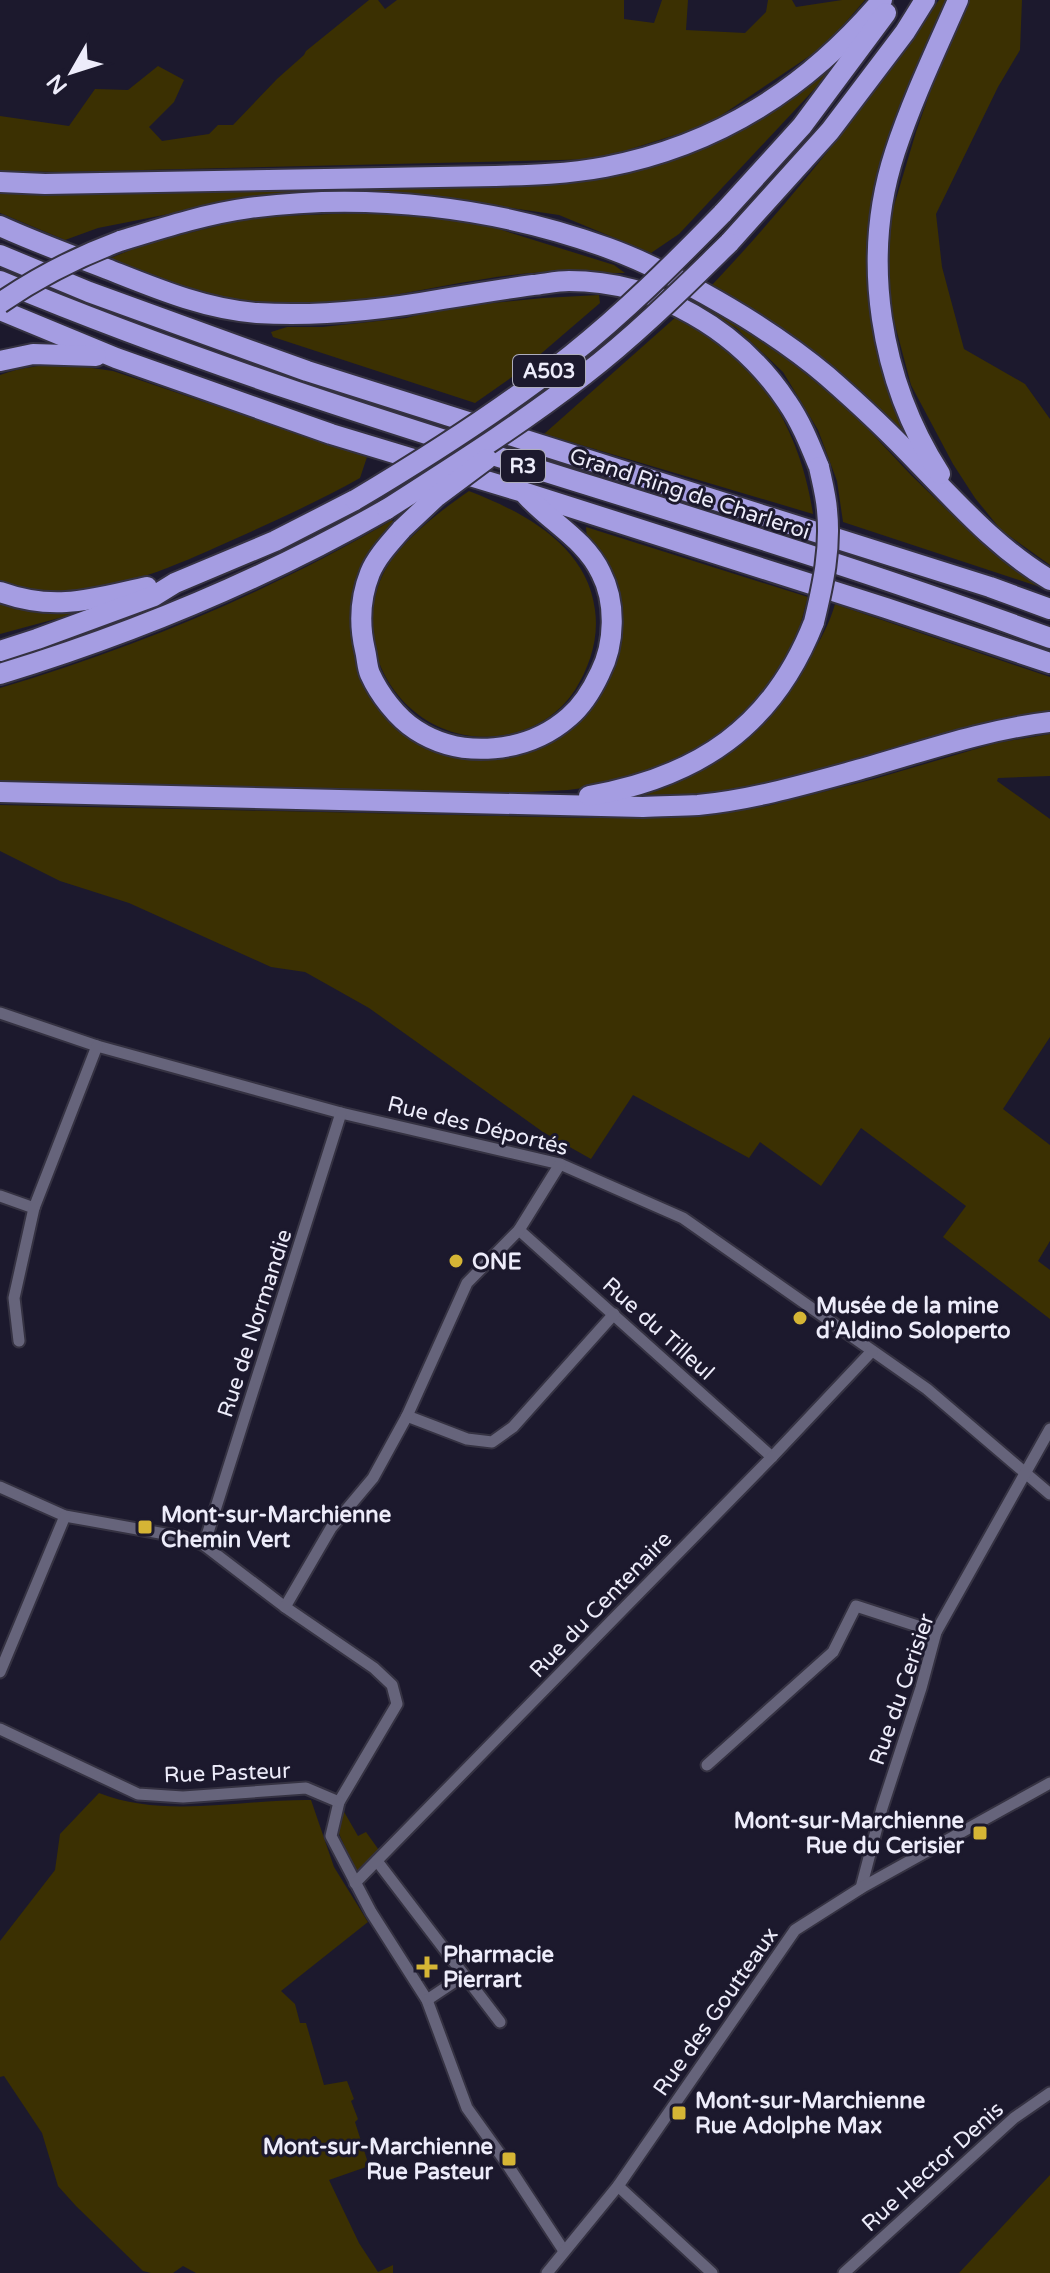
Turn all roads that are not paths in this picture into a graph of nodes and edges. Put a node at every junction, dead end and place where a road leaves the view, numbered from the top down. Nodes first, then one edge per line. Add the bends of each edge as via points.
1 (882, 0) edge
2 (895, 0) edge
3 (925, 0) edge
4 (958, 0) edge
5 (0, 182) edge
6 (0, 226) edge
7 (0, 255) edge
8 (0, 281) edge
9 (0, 303) edge
10 (0, 310) edge
11 (116, 358) junction
12 (0, 361) edge
13 (518, 424) junction
14 (523, 492) junction
15 (964, 511) junction
16 (1050, 580) edge
17 (175, 583) junction
18 (0, 592) edge
19 (1050, 609) edge
20 (1050, 638) edge
21 (0, 651) edge
22 (1050, 663) edge
23 (0, 674) edge
24 (1050, 722) edge
25 (0, 792) edge
26 (546, 804) junction
27 (0, 1013) edge
28 (97, 1046) junction
29 (341, 1113) junction
30 (560, 1164) junction
31 (0, 1196) edge
32 (34, 1208) junction
33 (519, 1230) junction
34 (614, 1314) junction
35 (19, 1341) dead end
36 (872, 1351) junction
37 (407, 1416) junction
38 (1050, 1429) edge
39 (772, 1457) junction
40 (1027, 1472) junction
41 (0, 1487) edge
42 (1050, 1494) edge
43 (65, 1516) junction
44 (204, 1545) junction
45 (285, 1607) junction
46 (936, 1632) junction
47 (1, 1666) edge
48 (0, 1729) edge
49 (707, 1765) dead end
50 (1050, 1783) edge
51 (339, 1802) junction
52 (377, 1861) junction
53 (355, 1883) junction
54 (861, 1888) junction
55 (463, 1976) junction
56 (427, 2000) junction
57 (500, 2022) dead end
58 (1050, 2093) edge
59 (618, 2186) junction
60 (564, 2251) junction
61 (547, 2273) edge
62 (712, 2273) edge
63 (844, 2273) edge

1 - 5 highway via 817,68 752,114 688,143 605,167 495,176
2 - 17 highway, A503, bridge via 802,126 722,214 572,354 455,439 355,500
3 - 13 highway, A503, bridge via 830,131 729,243 670,301
4 - 15 highway via 894,154 880,218 877,267 893,373 933,462
6 - 26 highway, bridge via 173,295 254,313 370,311 568,281 616,286 654,296 710,324 749,356 788,403 805,434 819,467 827,510 824,581 802,654 745,727 695,762 648,783
7 - 19 highway, Grand Ring de Charleroi / R3 via 307,371
8 - 20 highway, Grand Ring de Charleroi / R3 via 297,393
9 - 15 highway, bridge via 79,257 120,241 248,208 348,202 487,215 608,248 675,278 770,333 871,415
10 - 11 highway
11 - 12 highway via 33,354
11 - 14 highway via 331,434
13 - 14 highway, bridge via 509,441 402,529 371,570 361,602 361,634 370,673 389,704 415,730 451,745 488,749 547,733 570,716 606,661 610,597 601,571 582,545
13 - 23 highway, A503, bridge via 387,509 288,563 77,651
14 - 22 highway
15 - 16 highway
17 - 18 highway via 82,602 44,602
17 - 21 highway, A503 via 125,608
24 - 26 highway via 970,736 750,797 643,807
25 - 26 highway
27 - 28 street, Rue des Déportés
28 - 29 street, Rue des Déportés
28 - 32 street
29 - 30 street, Rue des Déportés
29 - 44 street, Rue de Normandie
30 - 33 street
30 - 36 street, Rue des Déportés via 683,1218
31 - 32 street
32 - 35 street via 14,1298
33 - 34 street, Rue du Tilleul
33 - 37 street via 467,1283
34 - 37 street via 513,1427 492,1442 467,1439
34 - 39 street, Rue du Tilleul
36 - 39 street, Rue du Centenaire
36 - 40 street, Rue des Déportés
37 - 45 street via 373,1478 331,1528
38 - 40 street, Rue du Cerisier
39 - 52 street, Rue du Centenaire
40 - 42 street, Rue des Déportés
40 - 46 street, Rue du Cerisier
41 - 43 street
43 - 44 street
43 - 47 street
44 - 45 street
45 - 51 street via 392,1685 397,1704
46 - 49 street via 856,1606 833,1652
46 - 54 street, Rue du Cerisier
48 - 51 street, Rue Pasteur via 138,1794 183,1797 306,1788
50 - 54 street, Rue des Goutteaux
51 - 53 street via 331,1836
52 - 53 street, Rue du Centenaire
52 - 55 street
53 - 56 street
54 - 59 street, Rue des Goutteaux via 795,1930
55 - 56 street
55 - 57 street
56 - 60 street via 467,2108
58 - 63 street, Rue Hector Denis via 1014,2118
59 - 60 street, Rue des Goutteaux
59 - 62 street
60 - 61 street, Rue des Goutteaux

